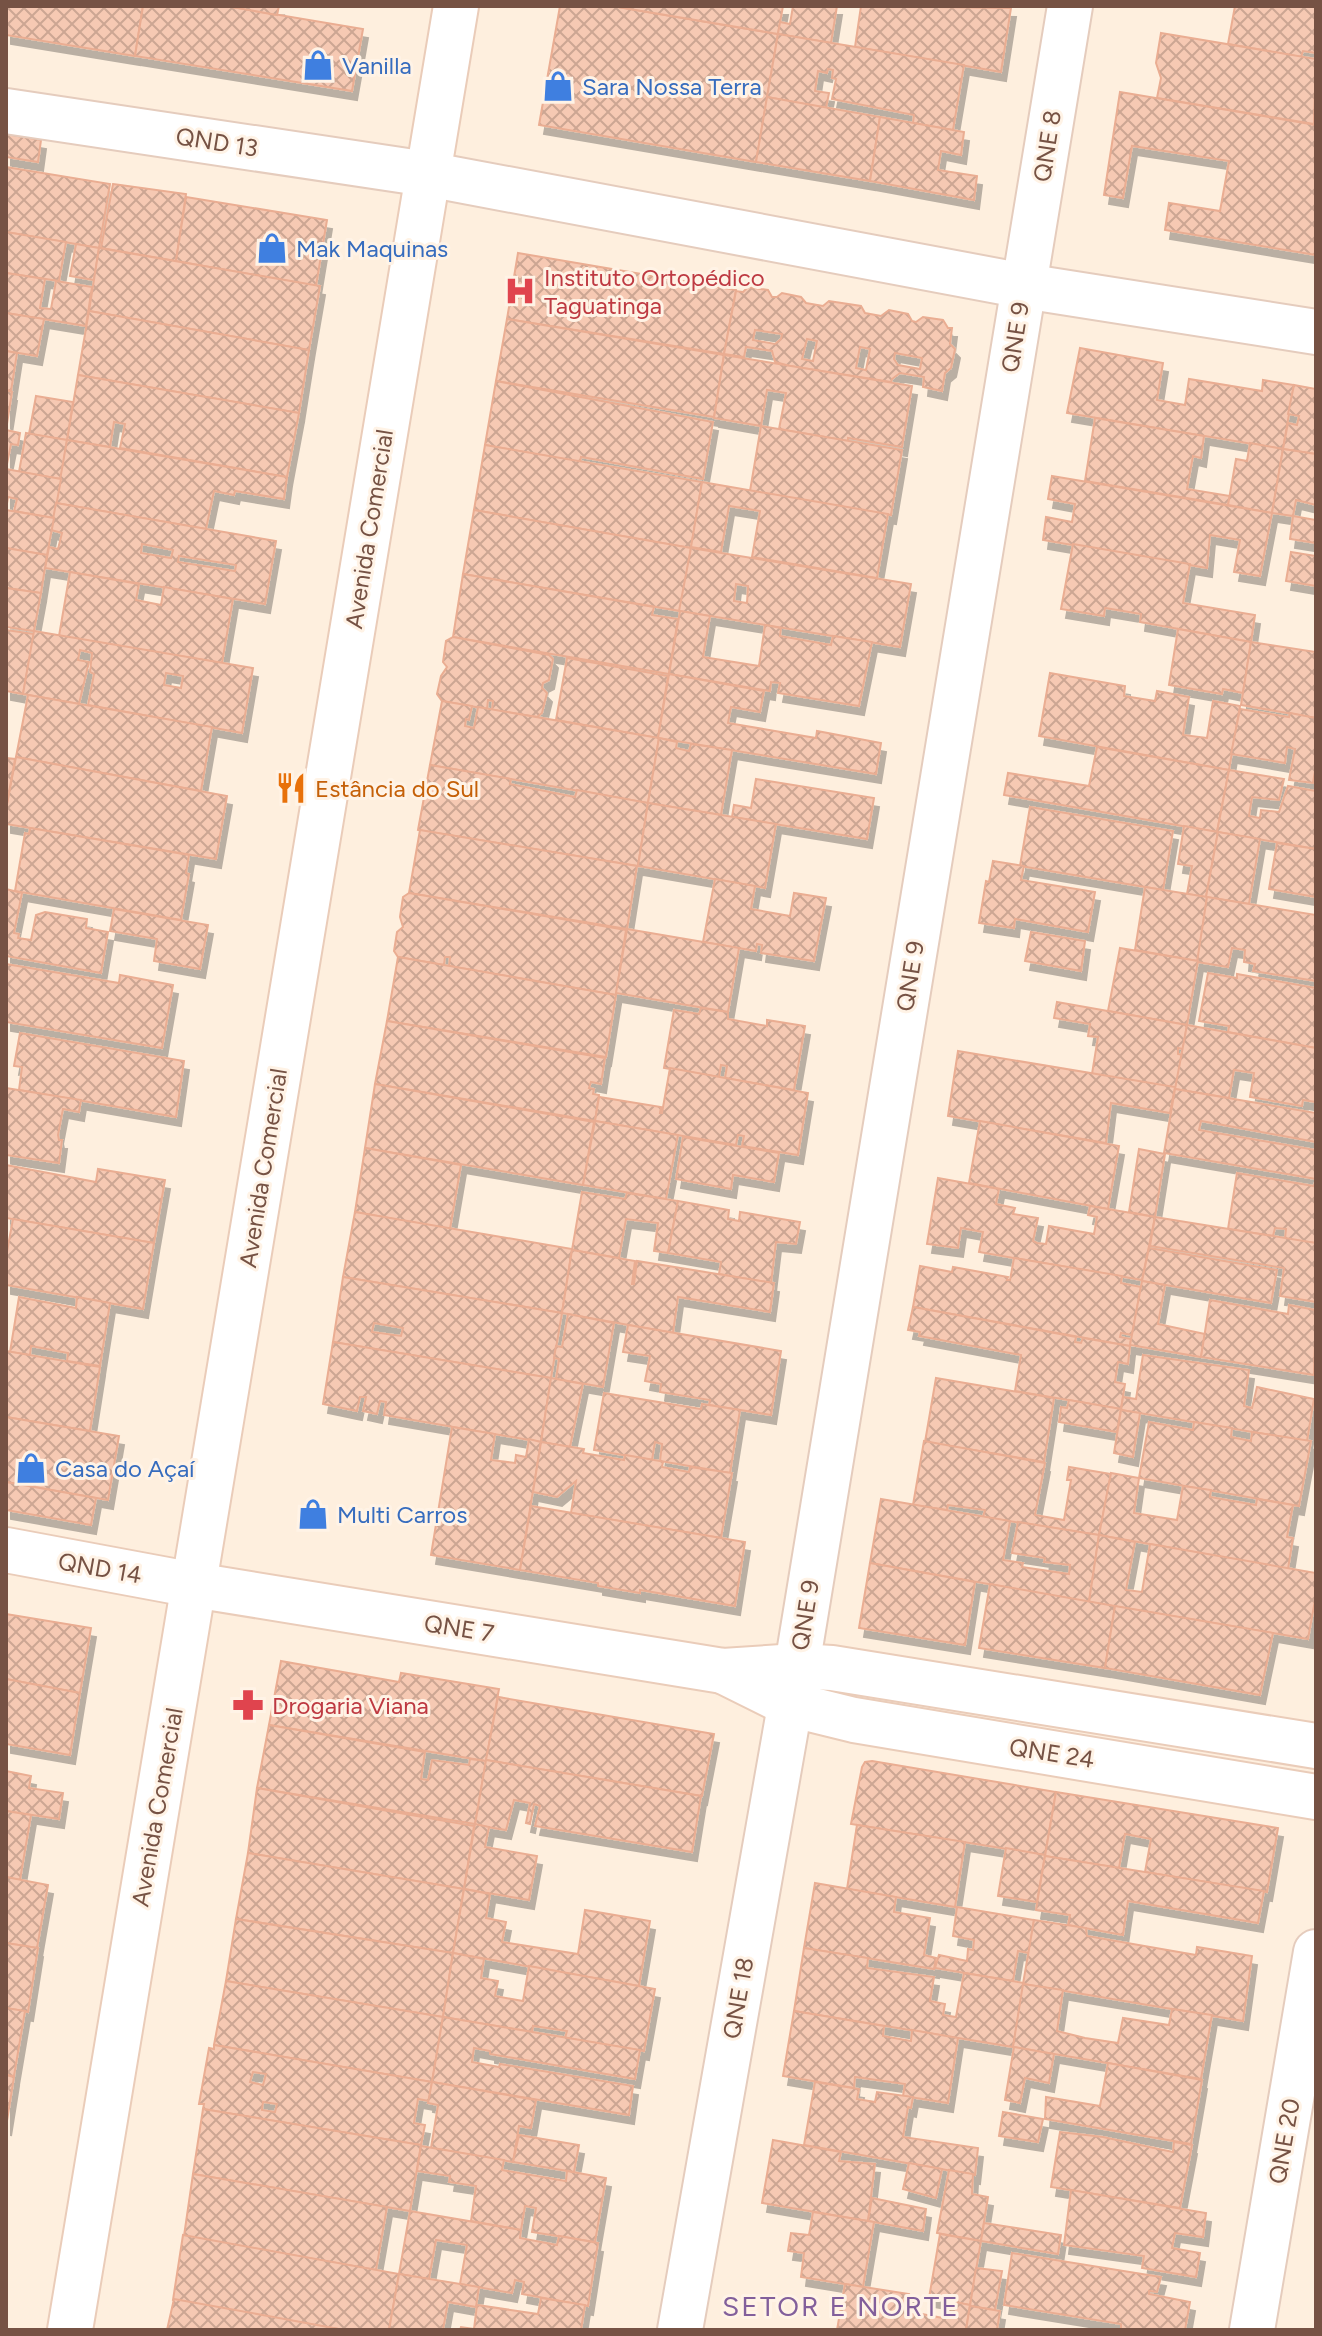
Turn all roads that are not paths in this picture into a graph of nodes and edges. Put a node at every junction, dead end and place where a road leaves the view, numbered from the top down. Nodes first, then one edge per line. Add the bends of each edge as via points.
1 (456, 6) edge
2 (1070, 6) edge
3 (6, 111) edge
4 (427, 174) junction
5 (1024, 286) junction
6 (1316, 332) edge
7 (6, 1550) edge
8 (194, 1585) junction
9 (793, 1685) junction
10 (1316, 1746) edge
11 (1316, 1797) edge
12 (1316, 1952) edge
13 (70, 2330) edge
14 (680, 2330) edge
15 (1252, 2330) edge

1 - 4 street, Avenida Comercial
2 - 5 street, QNE 8
3 - 4 street, QND 13
4 - 5 street, QND 13
4 - 8 street, Avenida Comercial
5 - 6 street, QND 13
5 - 9 street, QNE 9
7 - 8 street, QND 14
8 - 9 street, QNE 7
8 - 13 street, Avenida Comercial
9 - 10 street, QNE 24 via 880,1675
9 - 11 street, QNE 24 via 886,1726
9 - 14 street, QNE 18
12 - 15 street, QNE 20

